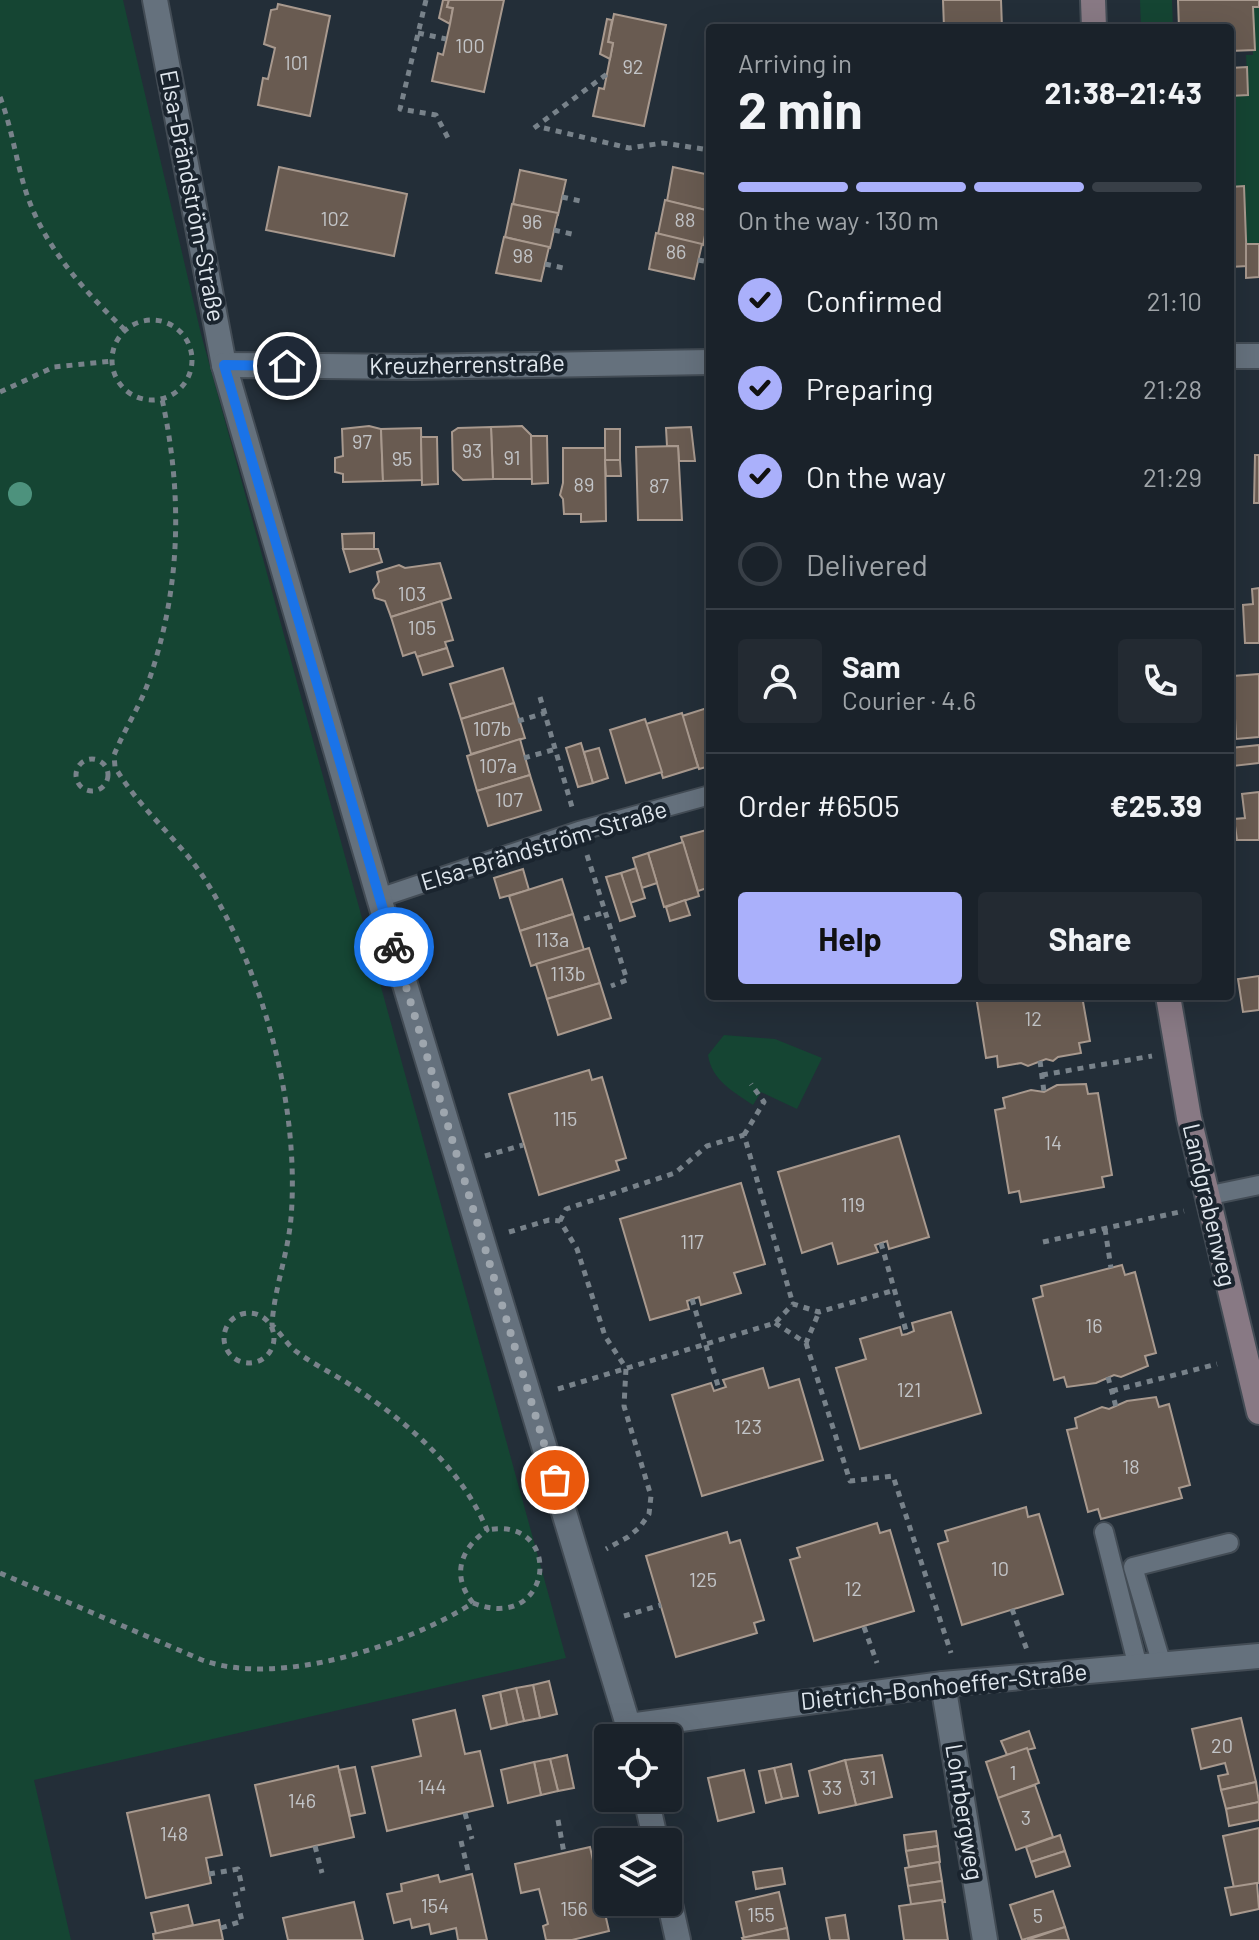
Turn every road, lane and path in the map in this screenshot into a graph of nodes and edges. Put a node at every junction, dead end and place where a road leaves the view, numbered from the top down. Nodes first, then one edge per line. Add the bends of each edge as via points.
1 (155, 0) edge
2 (426, 0) edge
3 (1093, 0) edge
4 (1094, 24) edge
5 (418, 33) junction
6 (446, 39) dead end
7 (607, 74) dead end
8 (0, 97) edge
9 (534, 128) dead end
10 (544, 128) dead end
11 (448, 138) dead end
12 (706, 149) edge
13 (562, 197) dead end
14 (585, 202) dead end
15 (554, 230) dead end
16 (576, 235) dead end
17 (698, 260) dead end
18 (706, 261) edge
19 (545, 264) dead end
20 (568, 269) dead end
21 (126, 331) junction
22 (1234, 356) edge
23 (1259, 356) edge
24 (113, 361) junction
25 (706, 362) edge
26 (224, 365) junction
27 (0, 392) edge
28 (162, 399) junction
29 (545, 713) dead end
30 (518, 721) dead end
31 (556, 749) dead end
32 (114, 755) junction
33 (524, 758) dead end
34 (102, 763) junction
35 (108, 776) junction
36 (123, 780) junction
37 (706, 796) edge
38 (379, 898) junction
39 (605, 912) dead end
40 (584, 919) dead end
41 (1169, 1000) edge
42 (1177, 1052) junction
43 (1040, 1061) dead end
44 (1042, 1075) junction
45 (751, 1084) dead end
46 (1044, 1092) dead end
47 (744, 1135) junction
48 (523, 1145) dead end
49 (459, 1163) junction
50 (1259, 1185) edge
51 (1207, 1201) junction
52 (560, 1221) junction
53 (1105, 1229) junction
54 (482, 1240) junction
55 (1043, 1242) dead end
56 (881, 1243) dead end
57 (1111, 1268) dead end
58 (895, 1290) junction
59 (692, 1299) dead end
60 (793, 1304) junction
61 (819, 1312) junction
62 (775, 1323) junction
63 (272, 1325) junction
64 (907, 1334) dead end
65 (806, 1343) junction
66 (706, 1344) junction
67 (1245, 1356) junction
68 (626, 1368) junction
69 (1108, 1377) dead end
70 (572, 1384) dead end
71 (719, 1389) dead end
72 (1112, 1391) junction
73 (1116, 1407) dead end
74 (1259, 1412) edge
75 (487, 1530) junction
76 (1104, 1532) dead end
77 (1229, 1543) dead end
78 (578, 1557) junction
79 (0, 1573) edge
80 (473, 1603) junction
81 (661, 1605) dead end
82 (1012, 1609) dead end
83 (598, 1624) junction
84 (864, 1627) dead end
85 (1259, 1656) edge
86 (1150, 1666) junction
87 (1036, 1676) junction
88 (952, 1683) junction
89 (886, 1691) junction
90 (628, 1724) edge
91 (680, 1724) edge
92 (465, 1813) dead end
93 (558, 1820) dead end
94 (472, 1839) dead end
95 (461, 1841) dead end
96 (315, 1846) dead end
97 (564, 1853) dead end
98 (322, 1873) dead end
99 (209, 1874) dead end
100 (469, 1875) dead end
101 (673, 1916) edge
102 (221, 1928) dead end
103 (678, 1940) edge
104 (985, 1940) edge

1 - 26 street, Elsa-Brändström-Straße
2 - 5 path
3 - 4 street
5 - 6 path
5 - 11 path via 400,109 436,115
7 - 9 path
8 - 21 path via 27,195 47,237 71,273
10 - 12 path via 629,148 663,143
13 - 14 path
15 - 16 path
17 - 18 path
19 - 20 path
21 - 24 path via 114,347
21 - 28 path via 138,323 160,321 187,340 192,357 187,380
22 - 23 street
24 - 27 path via 54,367
24 - 28 path via 127,391
25 - 26 street, Kreuzherrenstraße
26 - 38 street, Elsa-Brändström-Straße
28 - 32 path via 173,470 173,596 147,686
29 - 30 path
31 - 33 path
32 - 34 path
32 - 36 path
34 - 35 path
34 - 35 path via 82,762 76,770 78,782 84,789 98,790
35 - 36 path
36 - 63 path via 187,854 223,911 269,1027 287,1115 292,1184 287,1248
37 - 38 lane, Elsa-Brändström-Straße via 579,831
38 - 49 street, Elsa-Brändström-Straße
39 - 40 path
41 - 42 street, Landgrabenweg
42 - 44 path
42 - 51 street, Landgrabenweg
43 - 44 path
44 - 46 path
45 - 47 path via 764,1102
47 - 52 path via 707,1146 675,1173 566,1209
47 - 60 path
48 - 49 path
49 - 54 street, Elsa-Brändström-Straße
50 - 51 lane
51 - 53 path
51 - 67 street, Landgrabenweg
52 - 54 path
52 - 68 path via 577,1249 605,1336
53 - 55 path
53 - 57 path
54 - 78 street, Elsa-Brändström-Straße
56 - 58 path
58 - 61 path
58 - 64 path
59 - 66 path
60 - 61 path
60 - 62 path
61 - 65 path
62 - 65 path
62 - 66 path
63 - 63 path via 273,1345 266,1357 250,1363 234,1358 225,1345 230,1321 244,1313
63 - 75 path via 295,1351 412,1430 459,1481
65 - 88 path via 850,1481 893,1476
66 - 68 path
66 - 71 path
67 - 72 path
67 - 74 street, Landgrabenweg
68 - 70 path
68 - 78 path via 624,1406 651,1496 649,1514 615,1546
69 - 72 path
72 - 73 path
75 - 80 path via 462,1554 464,1591
75 - 80 path via 504,1527 527,1536 541,1563 539,1577 535,1590 519,1606 503,1611
76 - 86 lane
77 - 86 lane via 1133,1567
78 - 83 street, Elsa-Brändström-Straße
79 - 80 path via 226,1668 255,1670 376,1649
81 - 83 path
82 - 87 path
83 - 90 street, Elsa-Brändström-Straße
84 - 89 path
85 - 86 street, Dietrich-Bonhoeffer-Straße
86 - 87 street, Dietrich-Bonhoeffer-Straße
87 - 88 street, Dietrich-Bonhoeffer-Straße
88 - 89 street, Dietrich-Bonhoeffer-Straße
88 - 104 street, Lohrbergweg
89 - 91 street, Dietrich-Bonhoeffer-Straße
92 - 94 path
93 - 97 path
95 - 100 path
96 - 98 path
99 - 102 path via 238,1869 242,1921
101 - 103 street

